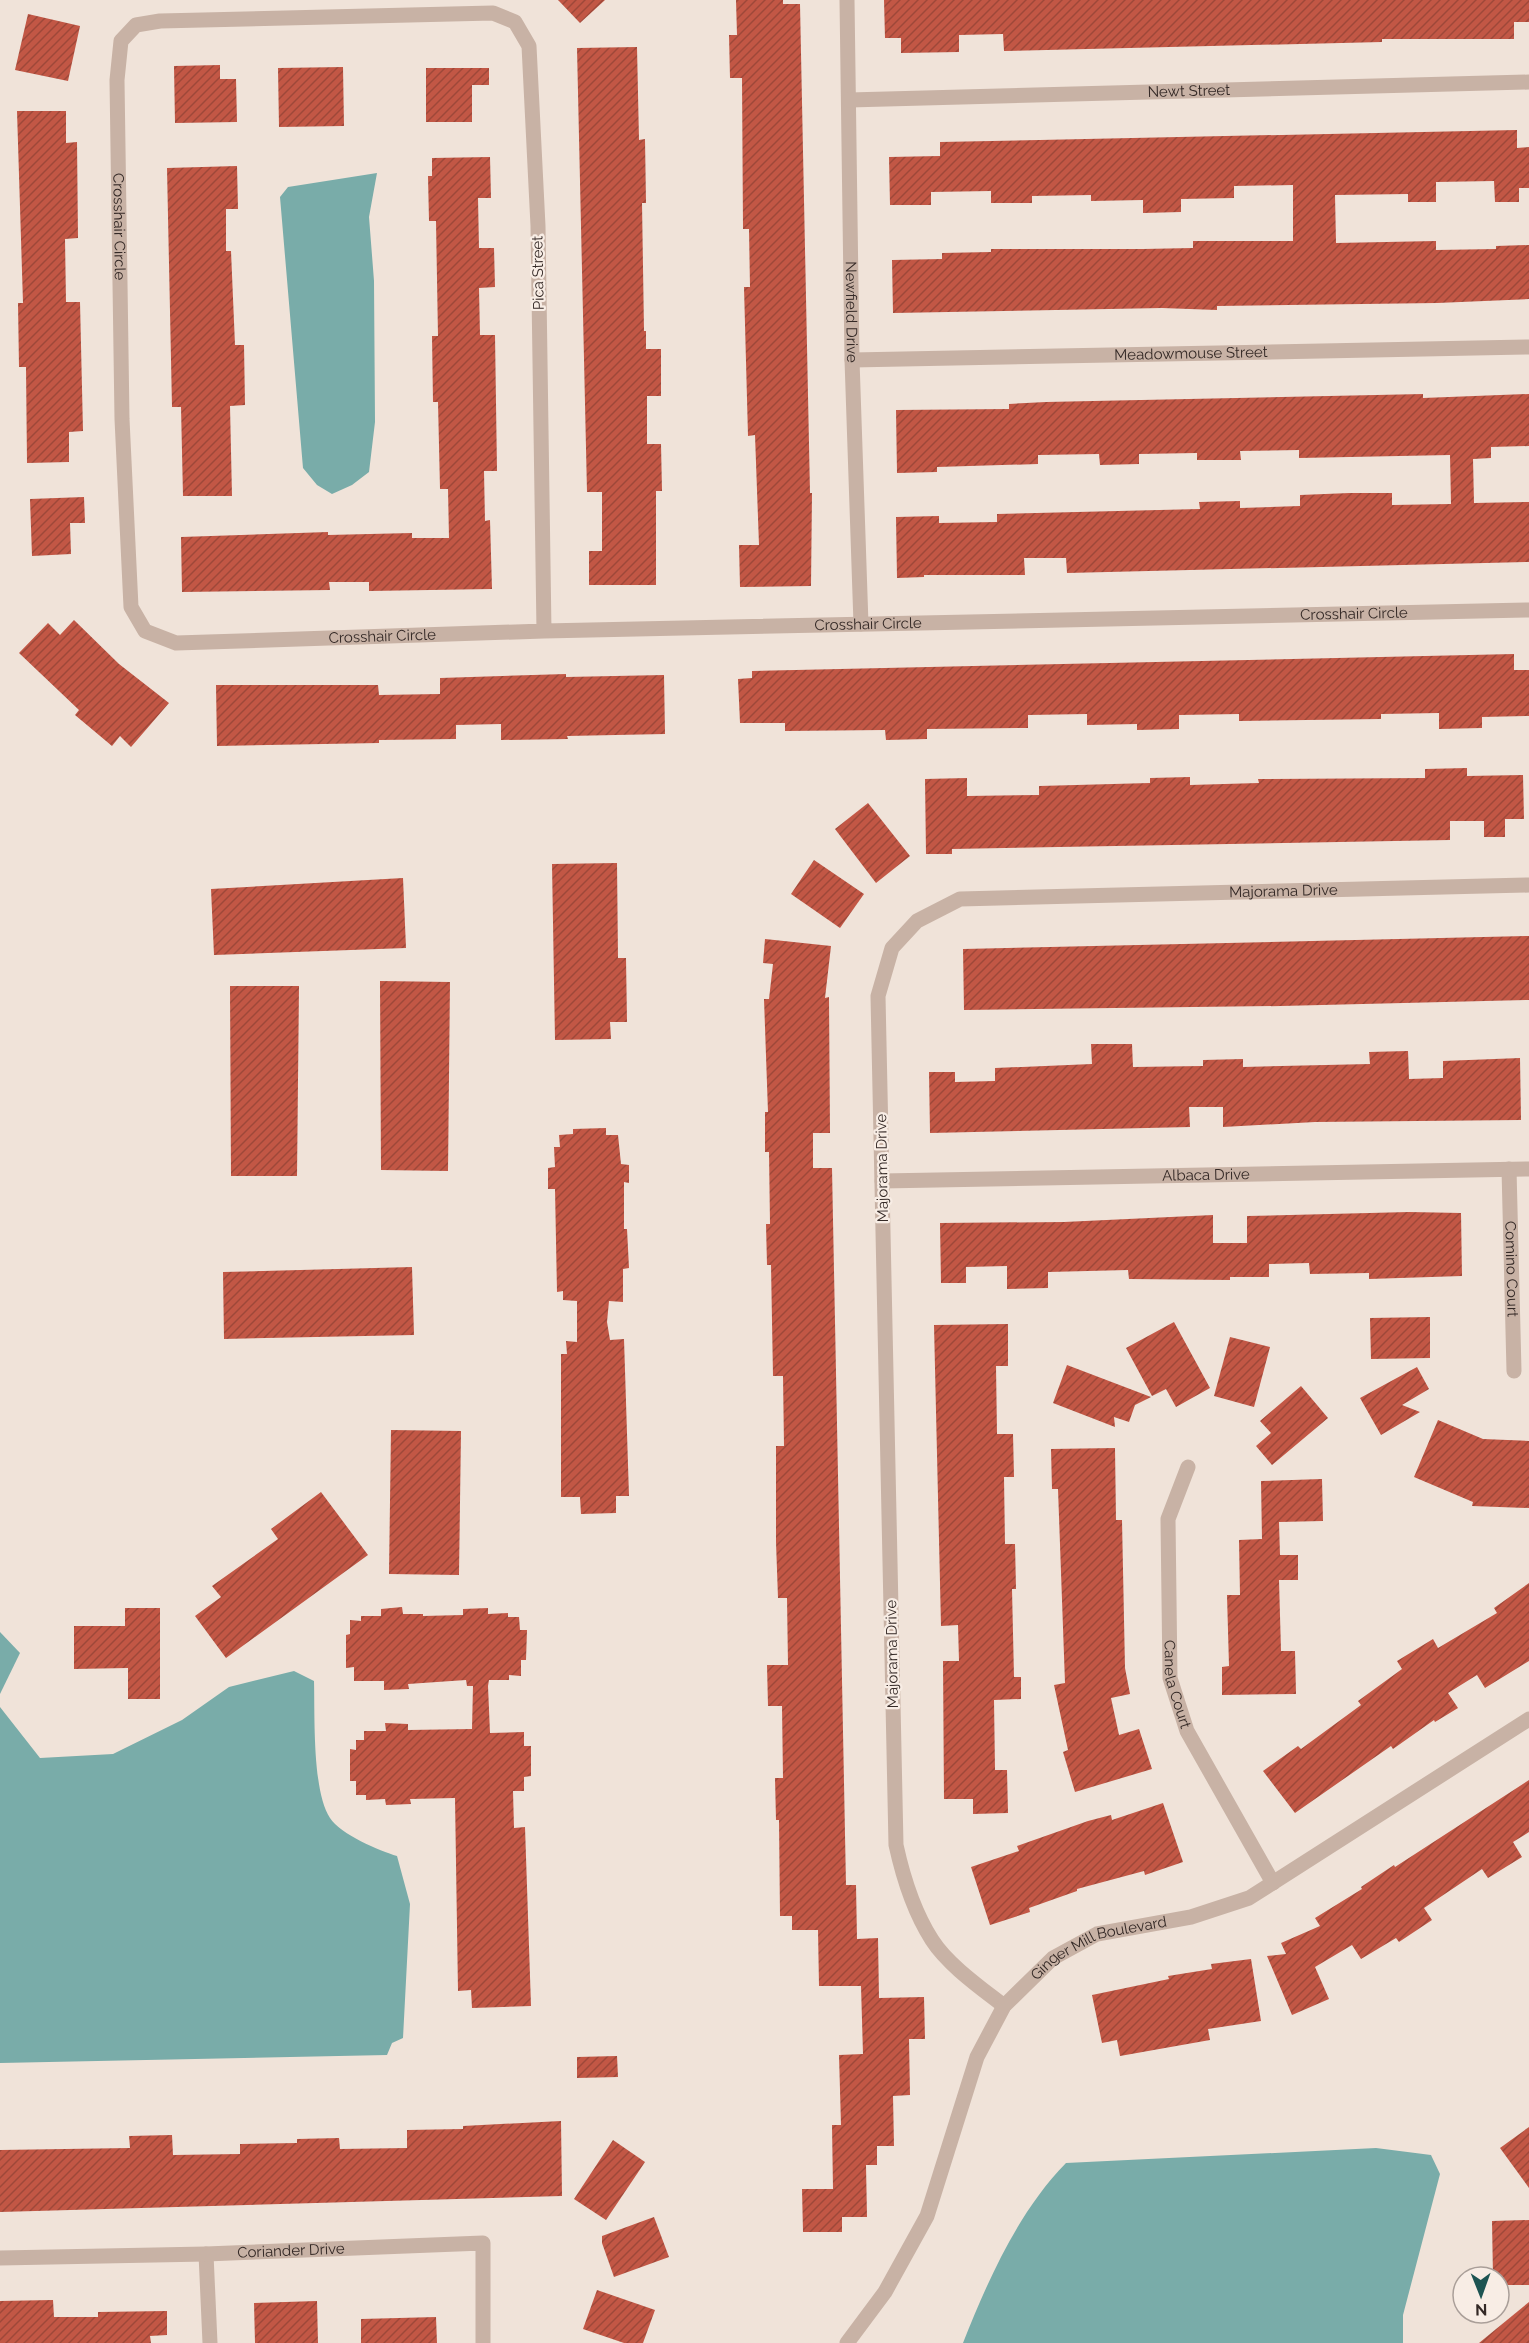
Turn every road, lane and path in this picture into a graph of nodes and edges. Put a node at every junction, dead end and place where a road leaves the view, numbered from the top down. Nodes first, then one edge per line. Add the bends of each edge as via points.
1 (847, 0) edge
2 (413, 7) edge
3 (1529, 82) edge
4 (849, 100) junction
5 (1529, 347) edge
6 (852, 360) junction
7 (1529, 610) edge
8 (861, 624) junction
9 (544, 631) junction
10 (1529, 885) edge
11 (1509, 1169) junction
12 (1529, 1169) edge
13 (882, 1182) junction
14 (1514, 1371) dead end
15 (1188, 1467) dead end
16 (1529, 1719) edge
17 (1273, 1882) junction
18 (1004, 2006) junction
19 (206, 2254) junction
20 (0, 2258) edge
21 (210, 2343) edge
22 (483, 2343) edge
23 (847, 2343) edge

1 - 4 street, Newfield Drive
2 - 9 street, Pica Street via 494,13 515,22 529,46 538,226
2 - 9 street, Crosshair Circle via 160,21 136,25 121,41 117,80 121,348 131,607 145,631 176,643
3 - 4 street, Newt Street
4 - 6 street, Newfield Drive
5 - 6 street, Meadowmouse Street
6 - 8 street, Newfield Drive
7 - 8 street, Crosshair Circle
8 - 9 street, Crosshair Circle
10 - 13 street, Majorama Drive via 960,899 917,921 892,948 878,996
11 - 12 street, Albaca Drive
11 - 13 street, Albaca Drive
11 - 14 street, Comino Court
13 - 18 street, Majorama Drive via 896,1845 903,1880 933,1941 973,1982
15 - 17 street, Canela Court via 1168,1518 1170,1678 1186,1731
16 - 17 street, Ginger Mill Boulevard
17 - 18 street, Ginger Mill Boulevard via 1249,1898 1191,1917 1097,1934 1053,1958
18 - 23 street, Ginger Mill Boulevard via 977,2057 927,2216 885,2292
19 - 20 street, Coriander Drive
19 - 21 street
19 - 22 street, Coriander Drive via 483,2243

